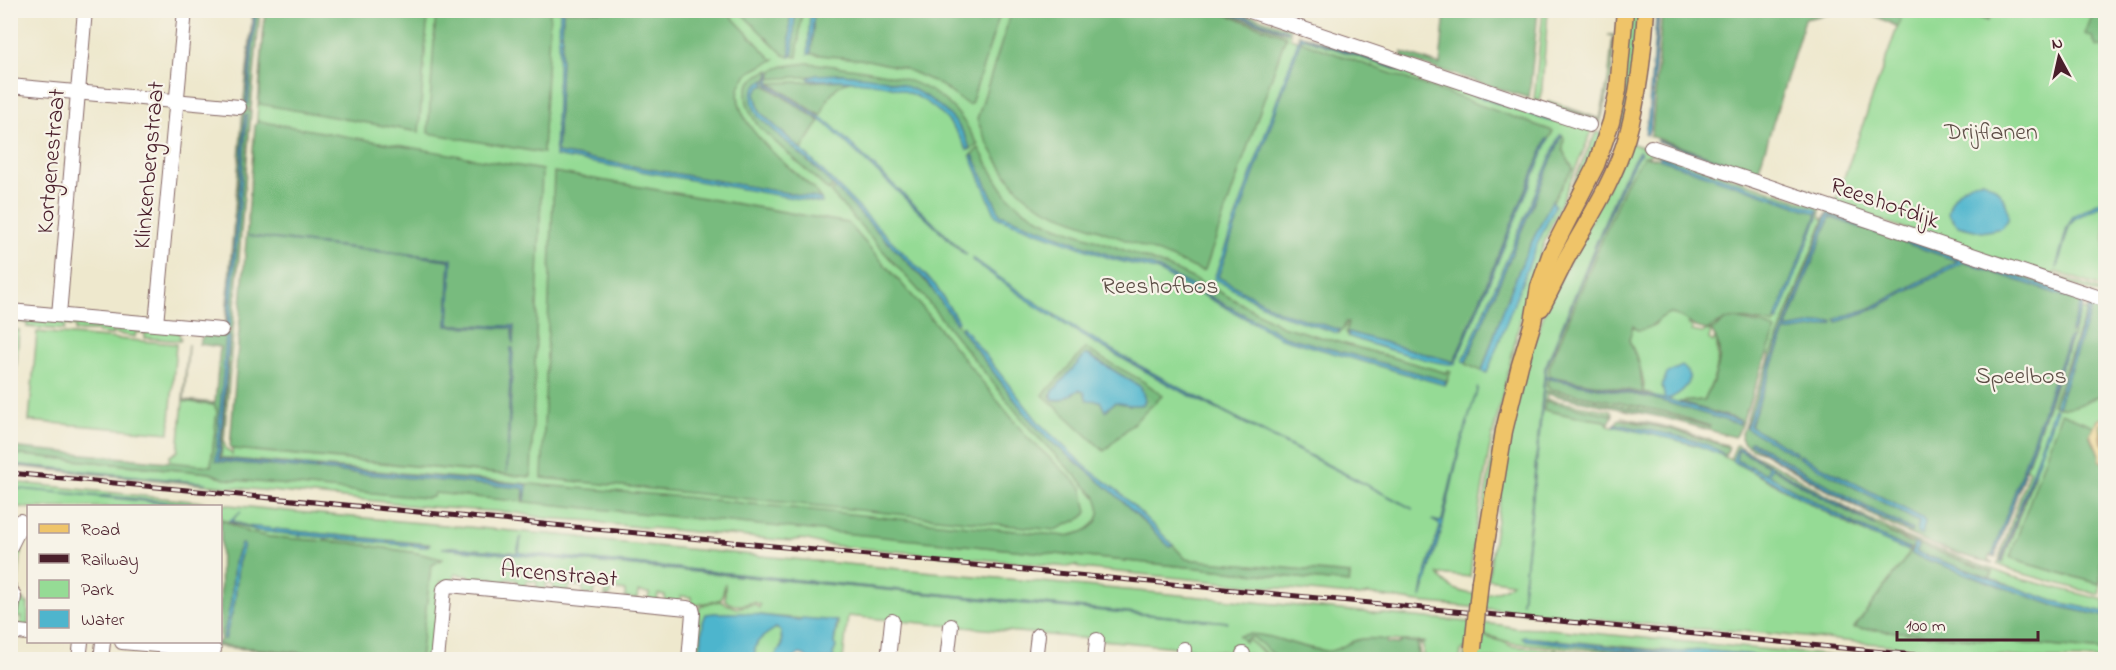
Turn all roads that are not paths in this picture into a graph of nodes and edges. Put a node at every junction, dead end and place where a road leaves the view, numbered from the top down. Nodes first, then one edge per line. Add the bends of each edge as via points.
1 (85, 10) edge
2 (185, 10) edge
3 (1246, 10) edge
4 (1625, 10) edge
5 (1646, 10) edge
6 (10, 86) edge
7 (78, 92) junction
8 (177, 101) junction
9 (239, 107) dead end
10 (1589, 125) dead end
11 (1651, 147) dead end
12 (2106, 300) edge
13 (10, 310) edge
14 (59, 315) junction
15 (1533, 322) junction
16 (156, 324) junction
17 (221, 330) dead end
18 (20, 520) edge
19 (10, 547) edge
20 (12, 592) edge
21 (27, 598) edge
22 (892, 621) dead end
23 (10, 622) edge
24 (951, 626) dead end
25 (10, 631) edge
26 (27, 633) edge
27 (1038, 635) dead end
28 (1097, 640) dead end
29 (81, 643) edge
30 (103, 643) edge
31 (139, 643) edge
32 (207, 647) edge
33 (1472, 654) edge
34 (79, 660) edge
35 (101, 660) edge
36 (437, 660) edge
37 (689, 660) edge
38 (888, 660) edge
39 (947, 660) edge
40 (1035, 660) edge
41 (1095, 660) edge

1 - 7 street, Kortgenestraat
2 - 8 street, Klinkenbergstraat
3 - 10 street
4 - 15 main road via 1611,122 1596,165 1551,253 1539,287
5 - 15 main road via 1639,89 1627,138 1594,213
6 - 7 street
7 - 8 street
7 - 14 street, Kortgenestraat
8 - 9 street
8 - 16 street, Klinkenbergstraat
11 - 12 street, Reeshofdijk
13 - 14 street
14 - 16 street
15 - 33 main road, bridge via 1504,431
16 - 17 street
18 - 19 street
20 - 21 street
20 - 23 street
22 - 38 street
24 - 39 street
25 - 26 street
27 - 40 street
28 - 41 street
29 - 34 street
30 - 35 street
31 - 32 street
36 - 37 street, Arcenstraat via 444,589 449,585 692,609

